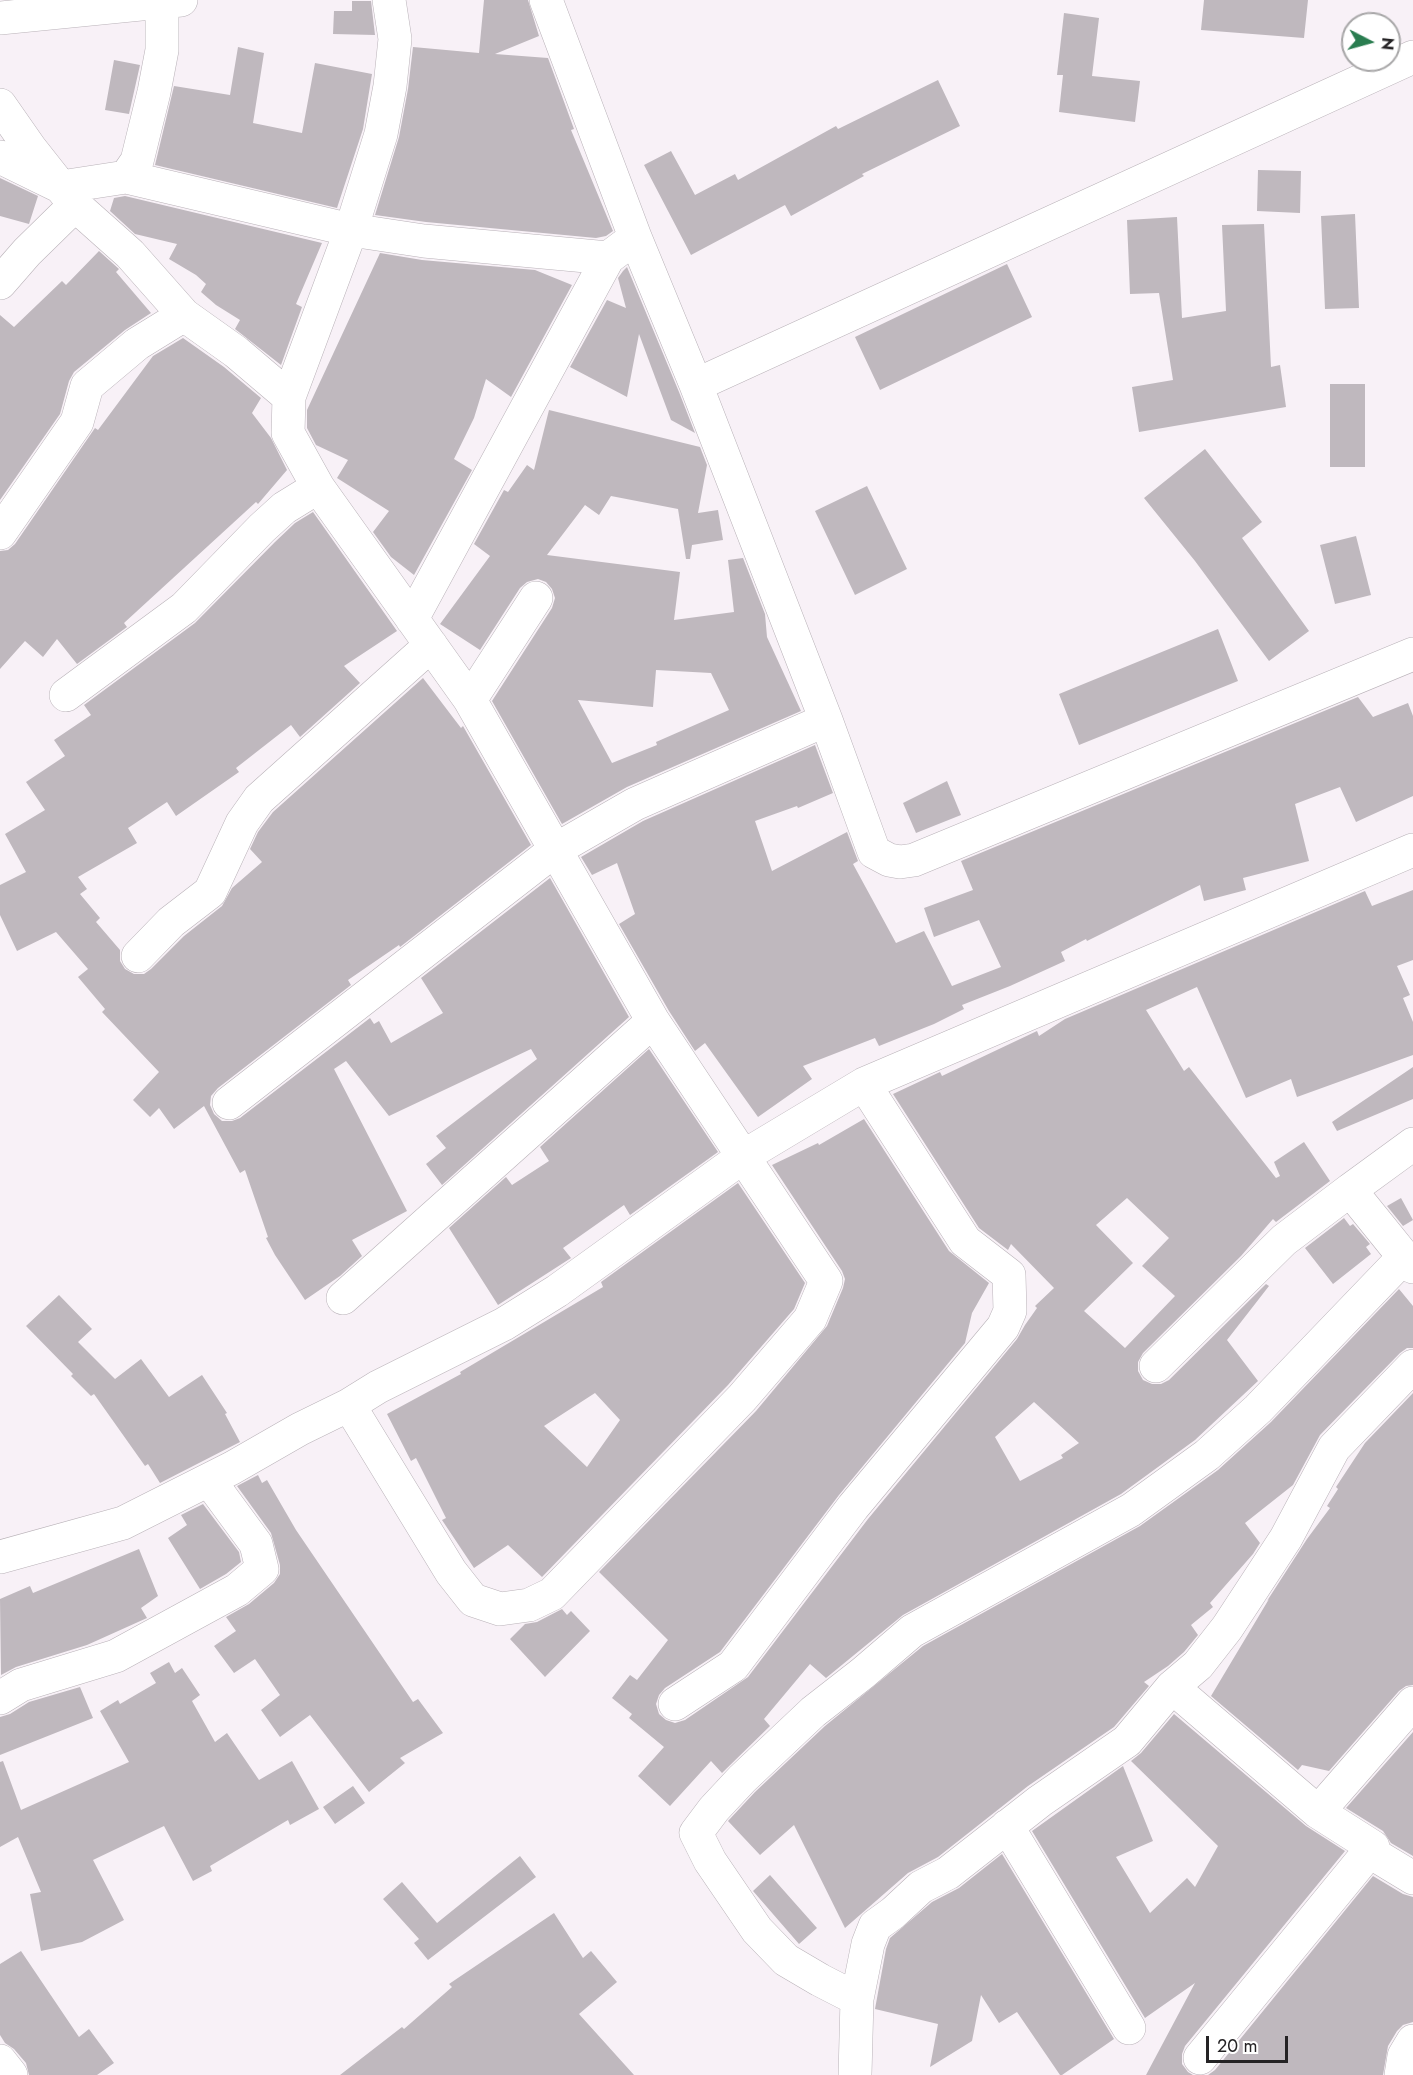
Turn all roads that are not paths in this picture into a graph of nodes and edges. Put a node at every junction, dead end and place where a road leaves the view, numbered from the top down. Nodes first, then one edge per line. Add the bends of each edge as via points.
1 (389, 0) edge
2 (546, 0) edge
3 (171, 1) edge
4 (0, 18) edge
5 (1413, 57) edge
6 (0, 105) edge
7 (0, 157) edge
8 (126, 177) junction
9 (68, 196) junction
10 (351, 230) junction
11 (635, 237) junction
12 (11, 254) edge
13 (608, 258) junction
14 (0, 283) edge
15 (184, 315) junction
16 (696, 385) junction
17 (289, 397) junction
18 (318, 487) junction
19 (0, 532) edge
20 (536, 598) dead end
21 (421, 632) junction
22 (1413, 654) edge
23 (66, 695) dead end
24 (470, 700) junction
25 (826, 720) junction
26 (555, 850) junction
27 (1413, 850) edge
28 (138, 956) dead end
29 (653, 1021) junction
30 (864, 1084) junction
31 (229, 1103) dead end
32 (1413, 1144) edge
33 (744, 1156) junction
34 (1350, 1190) junction
35 (1409, 1262) edge
36 (343, 1298) dead end
37 (1156, 1366) dead end
38 (1413, 1366) edge
39 (350, 1405) junction
40 (209, 1480) junction
41 (0, 1557) edge
42 (1172, 1687) junction
43 (0, 1698) edge
44 (1413, 1703) edge
45 (675, 1704) dead end
46 (1318, 1812) junction
47 (1007, 1826) junction
48 (1373, 1847) junction
49 (1413, 1878) edge
50 (857, 1999) junction
51 (1129, 2028) dead end
52 (1413, 2041) edge
53 (1200, 2058) dead end
54 (0, 2061) edge
55 (11, 2075) edge
56 (855, 2075) edge
57 (1401, 2075) edge

1 - 10 street via 395,39 390,86 381,134
2 - 11 street
3 - 4 street
3 - 8 street via 137,161
5 - 16 street
6 - 9 street
7 - 9 street
8 - 9 street
8 - 10 street
9 - 12 street
9 - 15 street via 130,254
10 - 13 street via 424,241
10 - 17 street
11 - 13 street
11 - 16 street
12 - 14 street
13 - 21 street
15 - 17 street
15 - 19 street via 137,344 87,386 76,422
16 - 25 street
17 - 18 street via 288,433
18 - 21 street
18 - 23 street via 262,528 184,608
20 - 24 street
21 - 24 street
21 - 28 street via 259,799 242,823 210,892 171,922
22 - 25 street via 954,844 900,862 874,852
24 - 26 street
25 - 26 street via 635,804
26 - 29 street
26 - 31 street
27 - 30 street
29 - 33 street
29 - 36 street
30 - 33 street
30 - 45 street via 964,1241 1009,1275 1010,1311 1003,1327 853,1507 733,1666
32 - 34 street
33 - 39 street via 557,1291 504,1324
33 - 39 street via 826,1281 810,1319 741,1398 552,1594 529,1605 500,1609 473,1600 451,1572
34 - 35 street
34 - 37 street via 1284,1240
35 - 50 street via 1207,1455 1131,1510 912,1630 813,1712 742,1779 696,1833 710,1861 757,1930 786,1960
38 - 42 street via 1334,1448 1286,1538 1227,1628 1198,1665
39 - 40 street
40 - 41 street via 123,1523
40 - 43 street via 256,1544 262,1569 237,1590 116,1656 21,1685
42 - 46 street
42 - 47 street via 1127,1741
44 - 46 street
46 - 48 street
47 - 50 street via 948,1873 921,1887 875,1926
47 - 51 street
48 - 49 street via 1375,1855
48 - 53 street
50 - 56 street
52 - 57 street via 1404,2056
54 - 55 street

